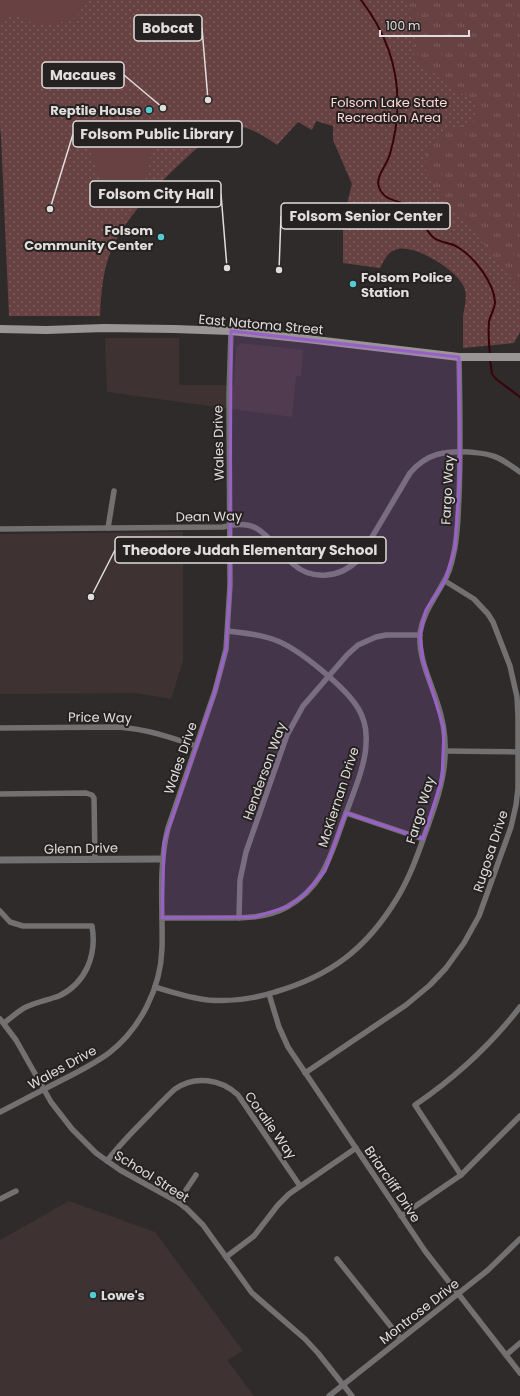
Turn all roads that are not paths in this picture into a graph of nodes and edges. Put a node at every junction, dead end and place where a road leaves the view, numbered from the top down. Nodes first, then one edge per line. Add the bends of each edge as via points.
1 (0, 329) edge
2 (231, 331) junction
3 (459, 357) junction
4 (520, 357) edge
5 (460, 452) junction
6 (520, 472) edge
7 (114, 491) dead end
8 (230, 525) junction
9 (108, 528) junction
10 (0, 529) edge
11 (444, 581) junction
12 (228, 631) junction
13 (420, 635) junction
14 (328, 676) junction
15 (0, 728) edge
16 (196, 746) junction
17 (445, 751) junction
18 (519, 752) edge
19 (0, 794) edge
20 (346, 812) junction
21 (423, 839) junction
22 (95, 859) junction
23 (162, 859) junction
24 (0, 860) edge
25 (0, 912) edge
26 (162, 918) junction
27 (239, 918) junction
28 (155, 986) junction
29 (269, 994) junction
30 (520, 1007) edge
31 (2, 1021) edge
32 (305, 1073) junction
33 (43, 1090) junction
34 (0, 1112) edge
35 (520, 1116) edge
36 (356, 1148) junction
37 (107, 1161) junction
38 (461, 1174) junction
39 (196, 1176) dead end
40 (300, 1186) junction
41 (16, 1191) dead end
42 (0, 1199) edge
43 (178, 1202) junction
44 (401, 1216) junction
45 (520, 1239) edge
46 (226, 1258) junction
47 (337, 1259) dead end
48 (458, 1294) junction
49 (401, 1339) junction
50 (520, 1344) edge
51 (506, 1355) junction
52 (520, 1373) edge
53 (344, 1385) junction
54 (329, 1396) edge
55 (352, 1396) edge

1 - 2 main road, East Natoma Street
2 - 3 main road, East Natoma Street
2 - 8 street, Wales Drive
3 - 4 main road, East Natoma Street
3 - 5 street, Fargo Way
5 - 6 street via 493,456
5 - 8 street, Dean Way via 438,454 427,458 414,468 362,555 352,566 338,573 324,575 304,571 292,563 261,531 246,525
5 - 11 street, Fargo Way via 455,548
7 - 9 street
8 - 9 street, Dean Way
8 - 12 street, Wales Drive
9 - 10 street, Dean Way
11 - 13 street, Fargo Way via 426,610
11 - 18 street, Rugosa Drive via 474,598 493,622 515,685
12 - 14 street, McKiernan Drive via 264,636 285,644
12 - 16 street, Wales Drive via 221,670
13 - 14 street, Henderson Way via 386,635 358,645
13 - 17 street, Fargo Way via 423,660 441,713
14 - 20 street, McKiernan Drive via 353,700 366,732 364,761
14 - 27 street, Henderson Way via 303,706 287,735 243,866
15 - 16 street, Price Way via 135,728
16 - 23 street, Wales Drive via 168,828
17 - 18 street
17 - 21 street, Fargo Way via 438,794
18 - 32 street, Rugosa Drive via 518,788 511,827 479,916 464,943 446,968 406,1006
19 - 22 street via 92,795
20 - 21 street
20 - 27 street, McKiernan Drive via 327,866 314,886 295,902 278,911
21 - 29 street, Fargo Way via 397,899 379,926 365,941 346,958 315,978
22 - 23 street, Glenn Drive
22 - 24 street, Glenn Drive
23 - 26 street, Wales Drive
25 - 31 street via 10,922 23,926 92,926 94,943 88,967 73,986 59,996 25,1008
26 - 27 street, McKiernan Drive
26 - 28 street, Wales Drive via 162,950
28 - 29 street, Fargo Way via 182,995 210,1000 244,999
28 - 33 street, Wales Drive via 145,1010 121,1042 98,1060
29 - 32 street, Briarcliff Drive via 283,1038
30 - 38 street via 497,1036 472,1061 415,1105
31 - 33 street, School Street via 24,1053
32 - 36 street, Briarcliff Drive
33 - 34 street, Wales Drive
33 - 37 street, School Street via 72,1129
35 - 38 street
36 - 40 street
36 - 44 street, Briarcliff Drive
37 - 40 street, Coralie Way via 127,1136 174,1090 187,1083 207,1080 226,1086 238,1095
37 - 43 street, School Street
38 - 44 street
39 - 43 street
40 - 46 street via 278,1205 254,1236
41 - 42 street
43 - 46 street, School Street via 203,1225
44 - 48 street, Briarcliff Drive
45 - 48 street, Montrose Drive
46 - 53 street, School Street via 252,1293 305,1339
47 - 49 street
48 - 49 street, Montrose Drive
48 - 51 street, Briarcliff Drive
49 - 53 street, Montrose Drive
50 - 51 street
51 - 52 street, Briarcliff Drive
53 - 54 street, Montrose Drive
53 - 55 street, School Street

